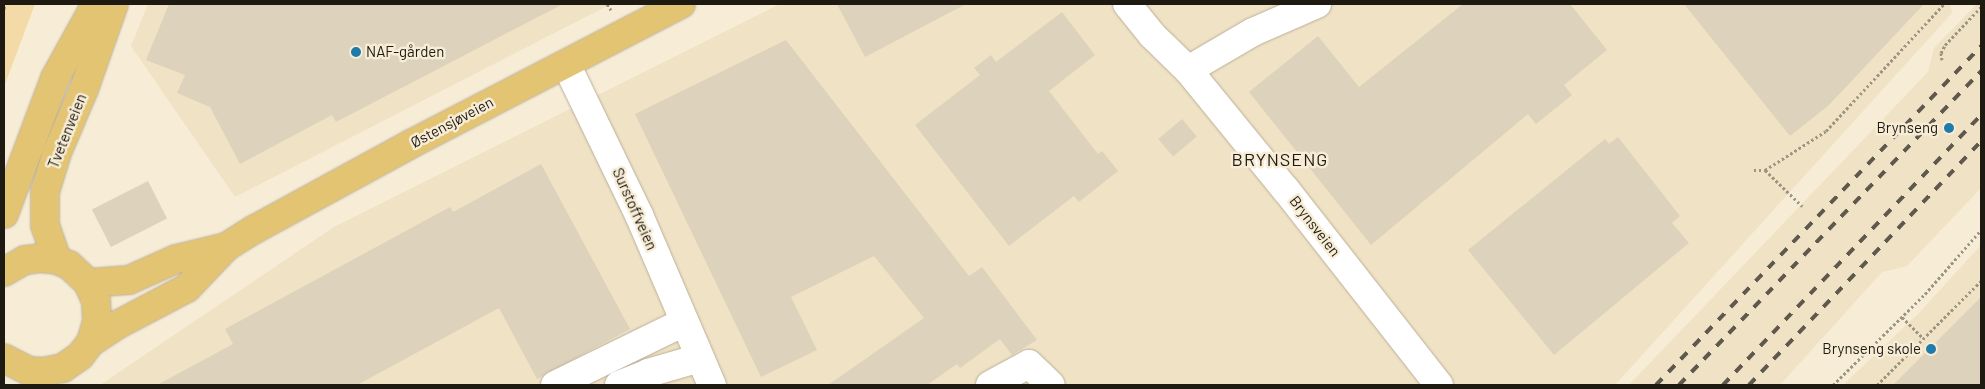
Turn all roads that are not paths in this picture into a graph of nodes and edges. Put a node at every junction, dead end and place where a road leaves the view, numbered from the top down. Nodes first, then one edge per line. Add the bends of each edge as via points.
1 (96, 4) edge
2 (114, 4) edge
3 (681, 4) edge
4 (1127, 4) edge
5 (1317, 4) edge
6 (566, 64) junction
7 (1188, 70) junction
8 (4, 214) edge
9 (226, 247) junction
10 (57, 260) junction
11 (4, 272) edge
12 (88, 284) junction
13 (684, 322) junction
14 (91, 342) junction
15 (4, 358) edge
16 (684, 369) edge
17 (34, 379) edge
18 (555, 385) edge
19 (619, 385) edge
20 (712, 385) edge
21 (990, 385) edge
22 (1051, 385) edge
23 (1438, 385) edge

1 - 8 main road, Tvetenveien via 55,78
2 - 10 main road, Tvetenveien via 44,192 45,225
3 - 6 main road, Østensjøveien
4 - 7 lane, Brynsveien via 1152,35
5 - 7 lane via 1253,32
6 - 9 main road, Østensjøveien via 327,189
6 - 13 lane, Surstoffveien via 639,215
7 - 23 lane, Brynsveien
9 - 12 main road, Østensjøveien via 176,259 129,280
9 - 14 main road, Østensjøveien via 188,288
10 - 11 main road, Østensjøveien via 25,260
10 - 12 main road, Østensjøveien via 75,269
12 - 14 main road, Østensjøveien via 96,301 97,320
13 - 16 lane, Surstoffveien
13 - 18 lane
14 - 17 main road, Østensjøveien via 80,356 63,368
15 - 17 main road, Østensjøveien via 28,371
16 - 19 lane
16 - 20 lane, Surstoffveien
21 - 22 lane via 1029,364

